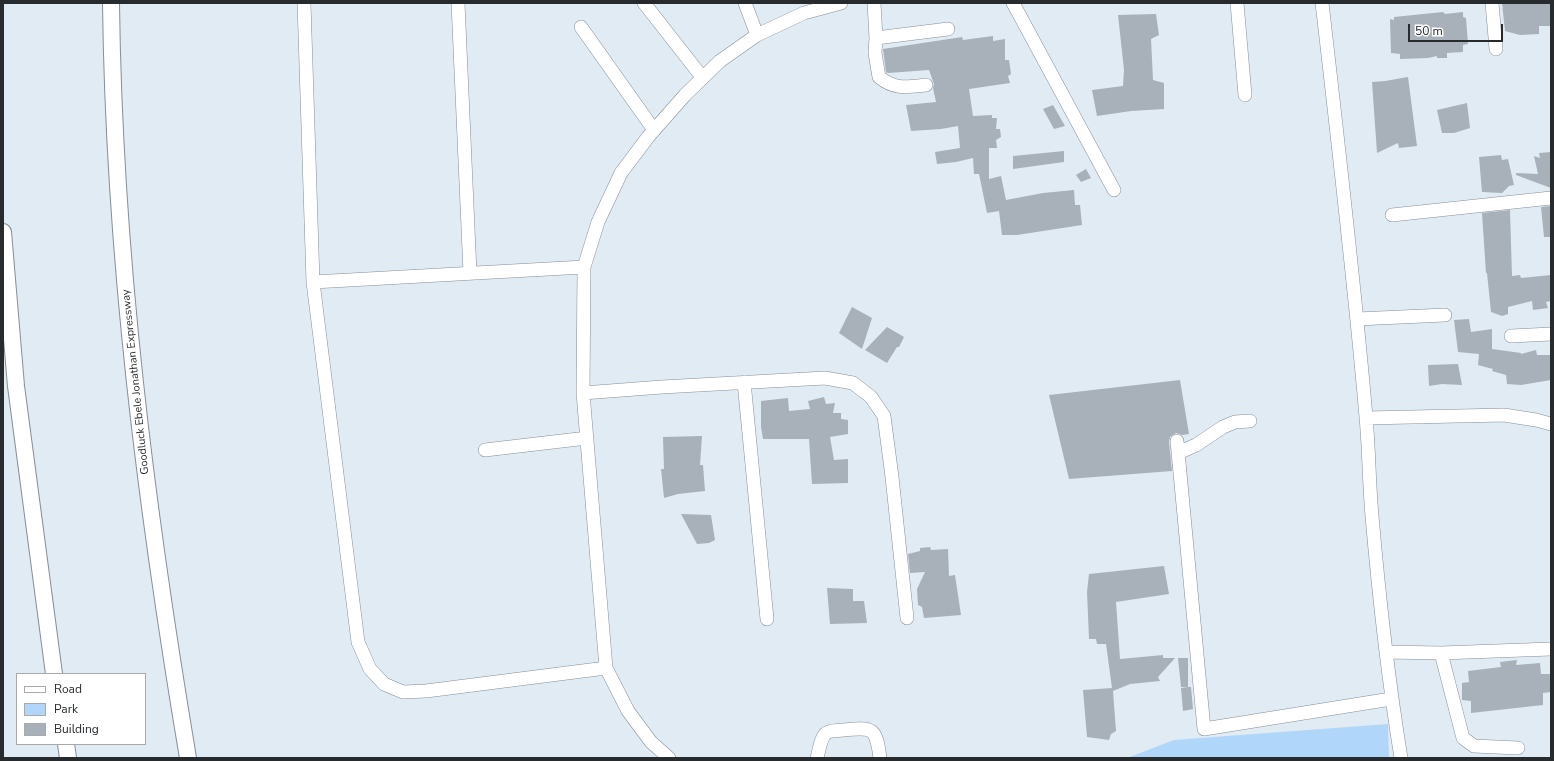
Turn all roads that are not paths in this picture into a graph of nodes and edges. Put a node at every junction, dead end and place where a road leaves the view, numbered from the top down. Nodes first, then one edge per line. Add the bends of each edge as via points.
1 (111, 3) edge
2 (304, 3) edge
3 (458, 3) edge
4 (644, 3) edge
5 (745, 3) edge
6 (841, 3) edge
7 (874, 3) edge
8 (1014, 3) edge
9 (1237, 3) edge
10 (1322, 3) edge
11 (1492, 3) edge
12 (581, 27) dead end
13 (948, 29) dead end
14 (757, 35) junction
15 (876, 38) junction
16 (1496, 49) dead end
17 (702, 77) junction
18 (926, 85) dead end
19 (1245, 95) dead end
20 (654, 130) junction
21 (1114, 190) dead end
22 (1551, 198) edge
23 (1392, 215) dead end
24 (3, 232) edge
25 (584, 267) junction
26 (470, 273) junction
27 (313, 282) junction
28 (1446, 315) dead end
29 (1356, 319) junction
30 (1551, 334) edge
31 (1511, 336) dead end
32 (744, 382) junction
33 (583, 393) junction
34 (1366, 418) junction
35 (1250, 421) dead end
36 (1551, 424) edge
37 (587, 438) junction
38 (485, 450) dead end
39 (907, 618) dead end
40 (767, 619) dead end
41 (1551, 649) edge
42 (1386, 652) junction
43 (1441, 654) junction
44 (606, 668) junction
45 (54, 673) edge
46 (1391, 699) junction
47 (66, 745) edge
48 (1518, 748) dead end
49 (68, 758) edge
50 (188, 758) edge
51 (669, 758) edge
52 (817, 758) edge
53 (880, 758) edge
54 (1401, 758) edge

1 - 50 main road, Goodluck Ebele Jonathan Expressway via 116,164 139,422 170,653
2 - 27 street
3 - 26 street
4 - 17 street
5 - 14 street
6 - 14 street via 804,13
7 - 15 street
8 - 21 street
9 - 19 street
10 - 29 street
11 - 16 street
12 - 20 street
13 - 15 street
14 - 17 street
15 - 18 street via 875,62 879,77 888,85
17 - 20 street
20 - 25 street via 621,173 598,222
22 - 23 street
24 - 45 main road via 16,386
25 - 26 street
25 - 33 street
26 - 27 street
27 - 44 street via 358,642 370,669 384,684 403,692
28 - 29 street
29 - 34 street
30 - 31 street
32 - 33 street
32 - 39 street via 825,378 853,383 871,397 884,416
32 - 40 street
33 - 37 street
34 - 36 street via 1504,415
34 - 42 street via 1372,515
35 - 46 street via 1235,422 1223,427 1196,445 1178,447 1204,729
37 - 38 street
37 - 44 street
41 - 43 street
42 - 43 street
42 - 46 street
43 - 48 street via 1463,738 1474,746
44 - 51 street via 628,710 651,742
46 - 54 street
47 - 49 main road
52 - 53 street via 823,737 828,732 863,728 870,729 878,738

